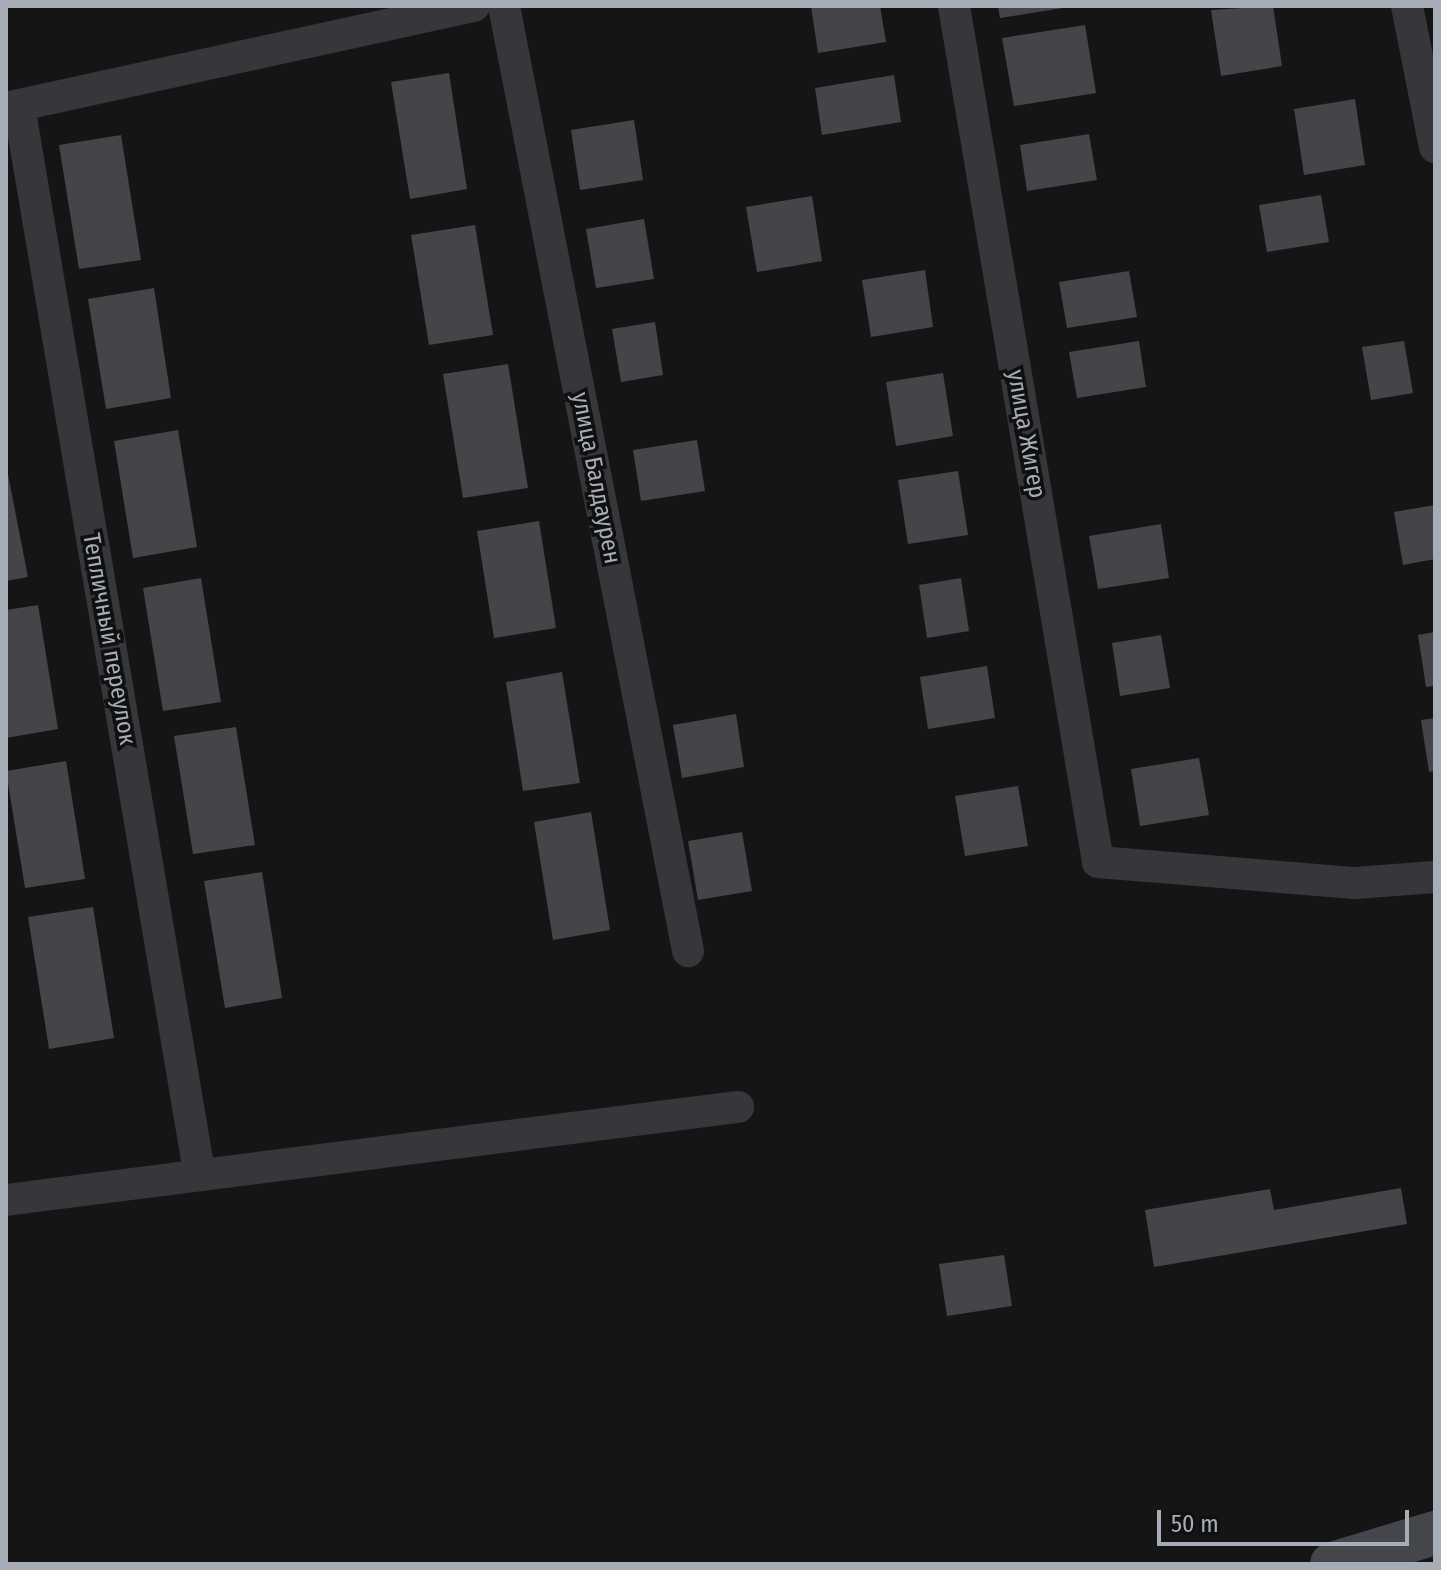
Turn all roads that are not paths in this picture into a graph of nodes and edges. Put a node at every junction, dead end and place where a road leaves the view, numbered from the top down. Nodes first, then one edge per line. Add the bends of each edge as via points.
1 (474, 6) edge
2 (504, 6) edge
3 (954, 6) edge
4 (1407, 6) edge
5 (13, 107) edge
6 (1435, 147) edge
7 (1435, 877) edge
8 (688, 951) dead end
9 (738, 1107) dead end
10 (199, 1171) junction
11 (6, 1200) edge
12 (1435, 1533) edge
13 (1332, 1564) edge

1 - 5 street
2 - 8 street, улица Балдаурен
3 - 7 street, улица Жигер via 1098,862 1355,883
4 - 6 street
5 - 10 street, Тепличный переулок
9 - 10 street
10 - 11 street
12 - 13 main road

